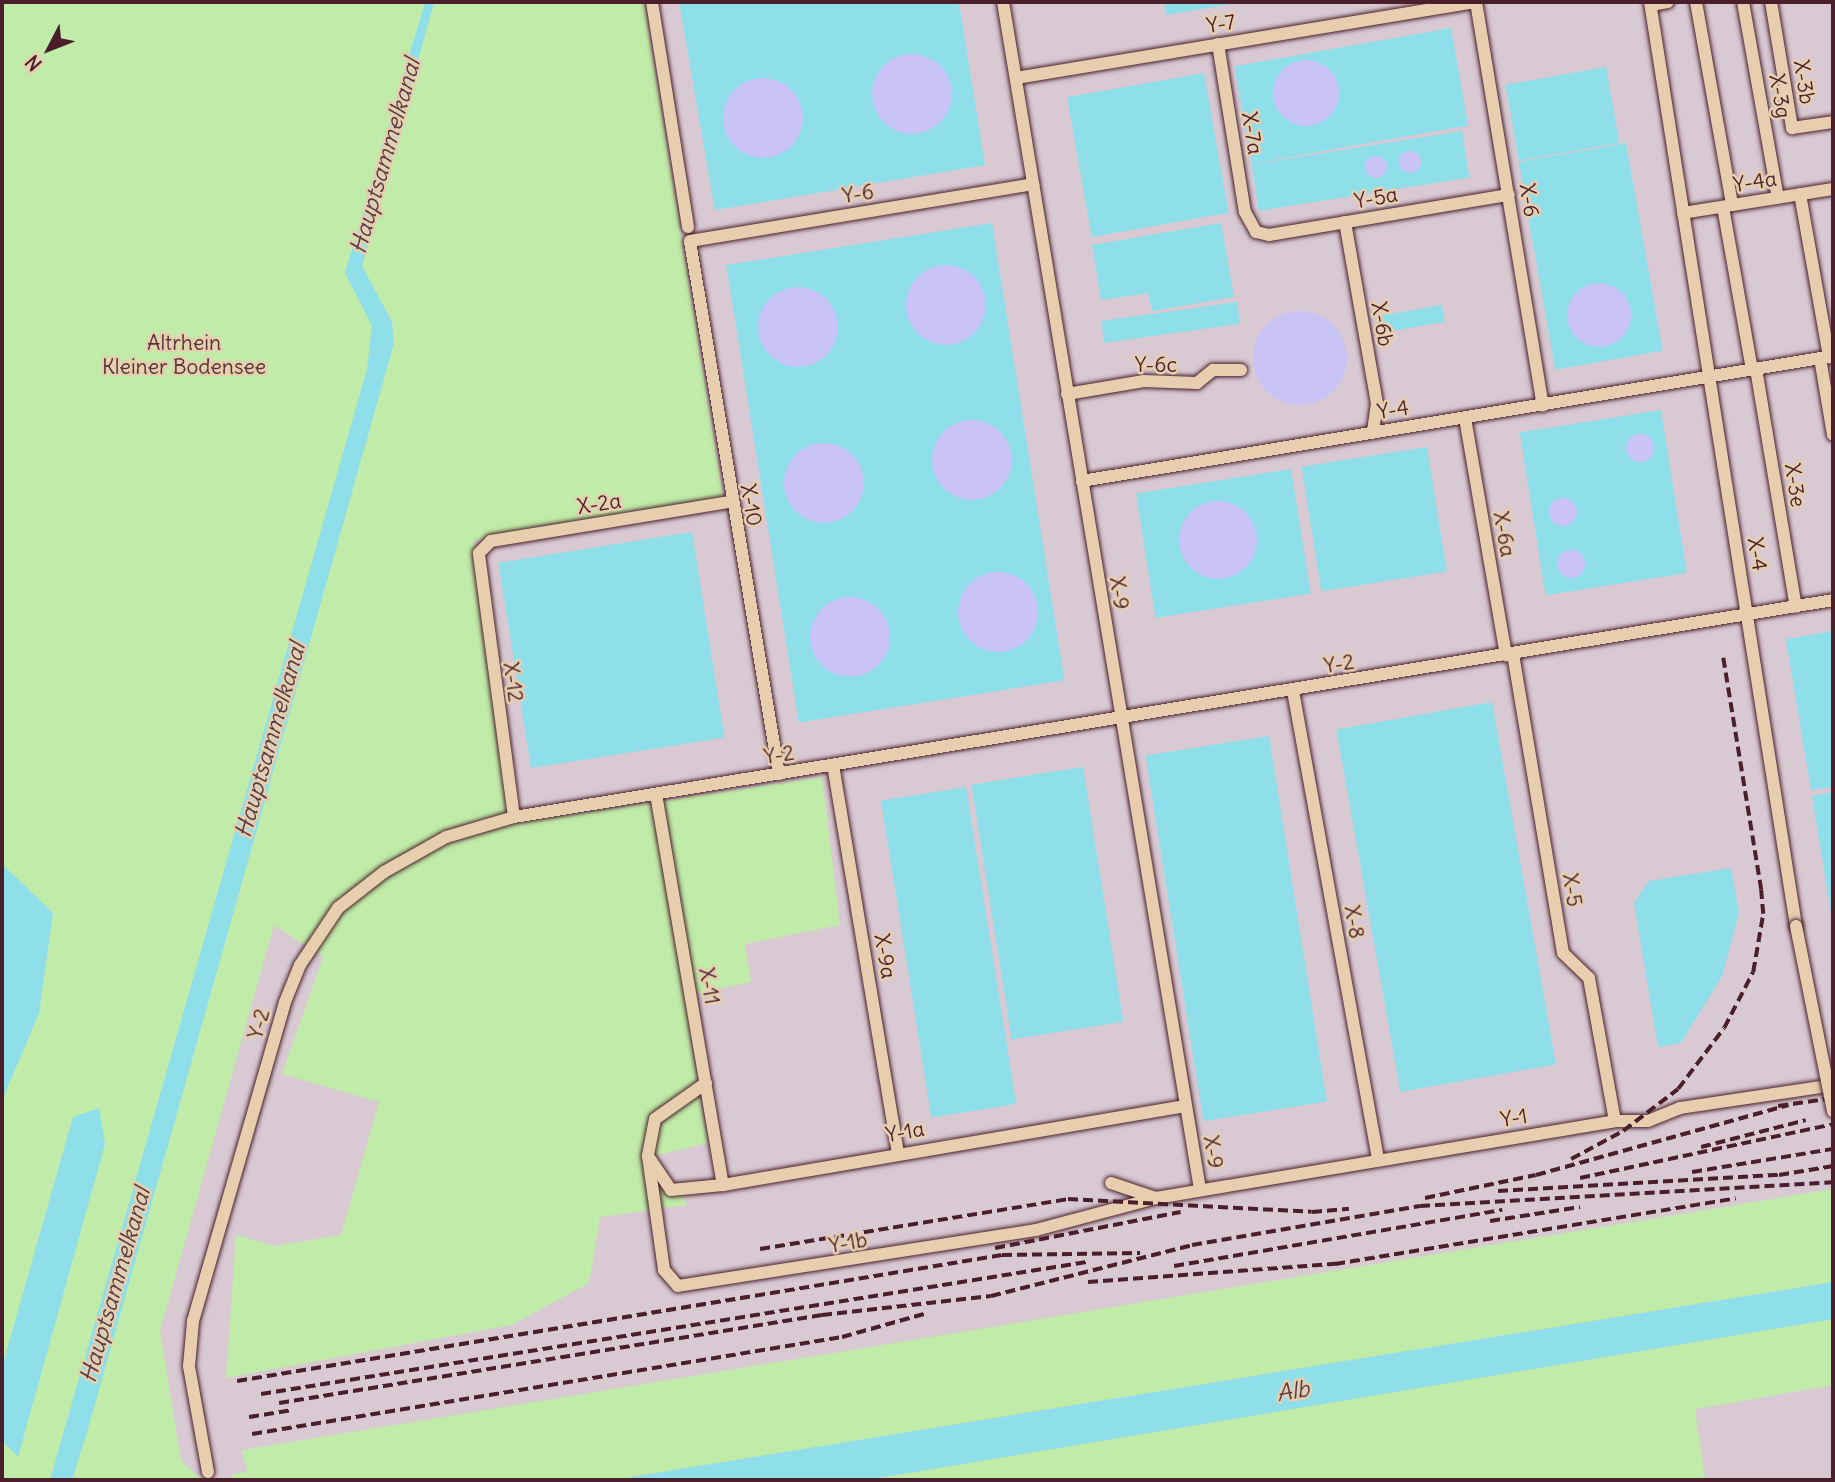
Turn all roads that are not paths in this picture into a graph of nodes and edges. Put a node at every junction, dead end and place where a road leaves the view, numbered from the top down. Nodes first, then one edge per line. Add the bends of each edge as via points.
1 (652, 2) edge
2 (1003, 2) edge
3 (1475, 2) edge
4 (1668, 2) edge
5 (1696, 2) edge
6 (1743, 2) edge
7 (1771, 2) edge
8 (1651, 3) edge
9 (1218, 44) junction
10 (1016, 78) junction
11 (1833, 122) edge
12 (1032, 184) junction
13 (1833, 189) edge
14 (1800, 194) junction
15 (1509, 195) junction
16 (1778, 198) junction
17 (1728, 206) junction
18 (1683, 213) junction
19 (1345, 222) junction
20 (1251, 226) joint
21 (688, 227) dead end
22 (691, 242) joint
23 (1827, 357) edge
24 (1241, 370) dead end
25 (1754, 370) junction
26 (1710, 377) junction
27 (1068, 394) junction
28 (1543, 405) junction
29 (1465, 418) junction
30 (1373, 433) junction
31 (1833, 435) edge
32 (1082, 481) junction
33 (730, 502) junction
34 (479, 553) joint
35 (1833, 600) edge
36 (1796, 607) junction
37 (1746, 614) junction
38 (1509, 655) junction
39 (1293, 691) junction
40 (1120, 718) junction
41 (833, 765) junction
42 (779, 774) junction
43 (656, 794) junction
44 (514, 817) junction
45 (706, 1083) junction
46 (1833, 1085) edge
47 (1185, 1106) junction
48 (1833, 1111) edge
49 (1615, 1121) junction
50 (898, 1153) junction
51 (648, 1156) junction
52 (1378, 1160) junction
53 (1111, 1183) dead end
54 (723, 1185) junction
55 (1200, 1190) junction
56 (1156, 1198) junction
57 (208, 1472) dead end

1 - 21 street
2 - 10 street, X-9
3 - 9 street, Y-7
3 - 15 street, X-6
4 - 8 street
5 - 17 street, X-3e
6 - 16 street, X-3g
7 - 11 street, X-3b via 1792,128
8 - 18 street, X-4
9 - 10 street, Y-7
9 - 20 street, X-7a
10 - 12 street, X-9
12 - 22 street, Y-6
12 - 27 street, X-9
13 - 14 street, Y-4a
14 - 16 street, Y-4a
14 - 23 street
15 - 19 street, Y-5a
15 - 28 street, X-6
16 - 17 street, Y-4a
17 - 18 street, Y-4a
17 - 25 street, X-3e
18 - 26 street, X-4
19 - 20 street, Y-5a via 1269,235
19 - 30 street, X-6b via 1377,402
22 - 33 street, X-10
23 - 25 street
23 - 31 street
24 - 27 street, Y-6c via 1213,370 1196,383 1144,381
25 - 26 street
25 - 36 street, X-3e
26 - 28 street, Y-4
26 - 37 street, X-4
27 - 32 street, X-9
28 - 29 street, Y-4
29 - 30 street, Y-4
29 - 38 street, X-6a
30 - 32 street, Y-4
32 - 40 street, X-9
33 - 34 street, X-2a via 491,541
33 - 42 street, X-10
34 - 44 street, X-12
35 - 36 street, Y-2
36 - 37 street, Y-2
37 - 38 street, Y-2
37 - 48 street, X-4, bridge via 1796,926
38 - 39 street, Y-2
38 - 49 street, X-5 via 1563,953 1589,978
39 - 40 street, Y-2
39 - 52 street, X-8
40 - 41 street, Y-2
40 - 47 street, X-9
41 - 42 street, Y-2
41 - 50 street, X-9a
42 - 43 street, Y-2
43 - 44 street, Y-2
43 - 45 street, X-11
44 - 57 street, Y-2 via 446,837 384,872 338,908 300,965 192,1321 189,1366
45 - 51 street, Y-1b via 655,1119
45 - 54 street, X-11
46 - 49 street, Y-1 via 1680,1108 1648,1121
47 - 50 street, Y-1a
47 - 55 street, X-9
49 - 52 street, Y-1
50 - 54 street, Y-1a
51 - 54 street, Y-1a via 671,1189
51 - 56 street, Y-1b via 664,1270 678,1286 688,1288 1036,1230
52 - 55 street, Y-1
53 - 56 street, Y-1b
55 - 56 street, Y-1b

